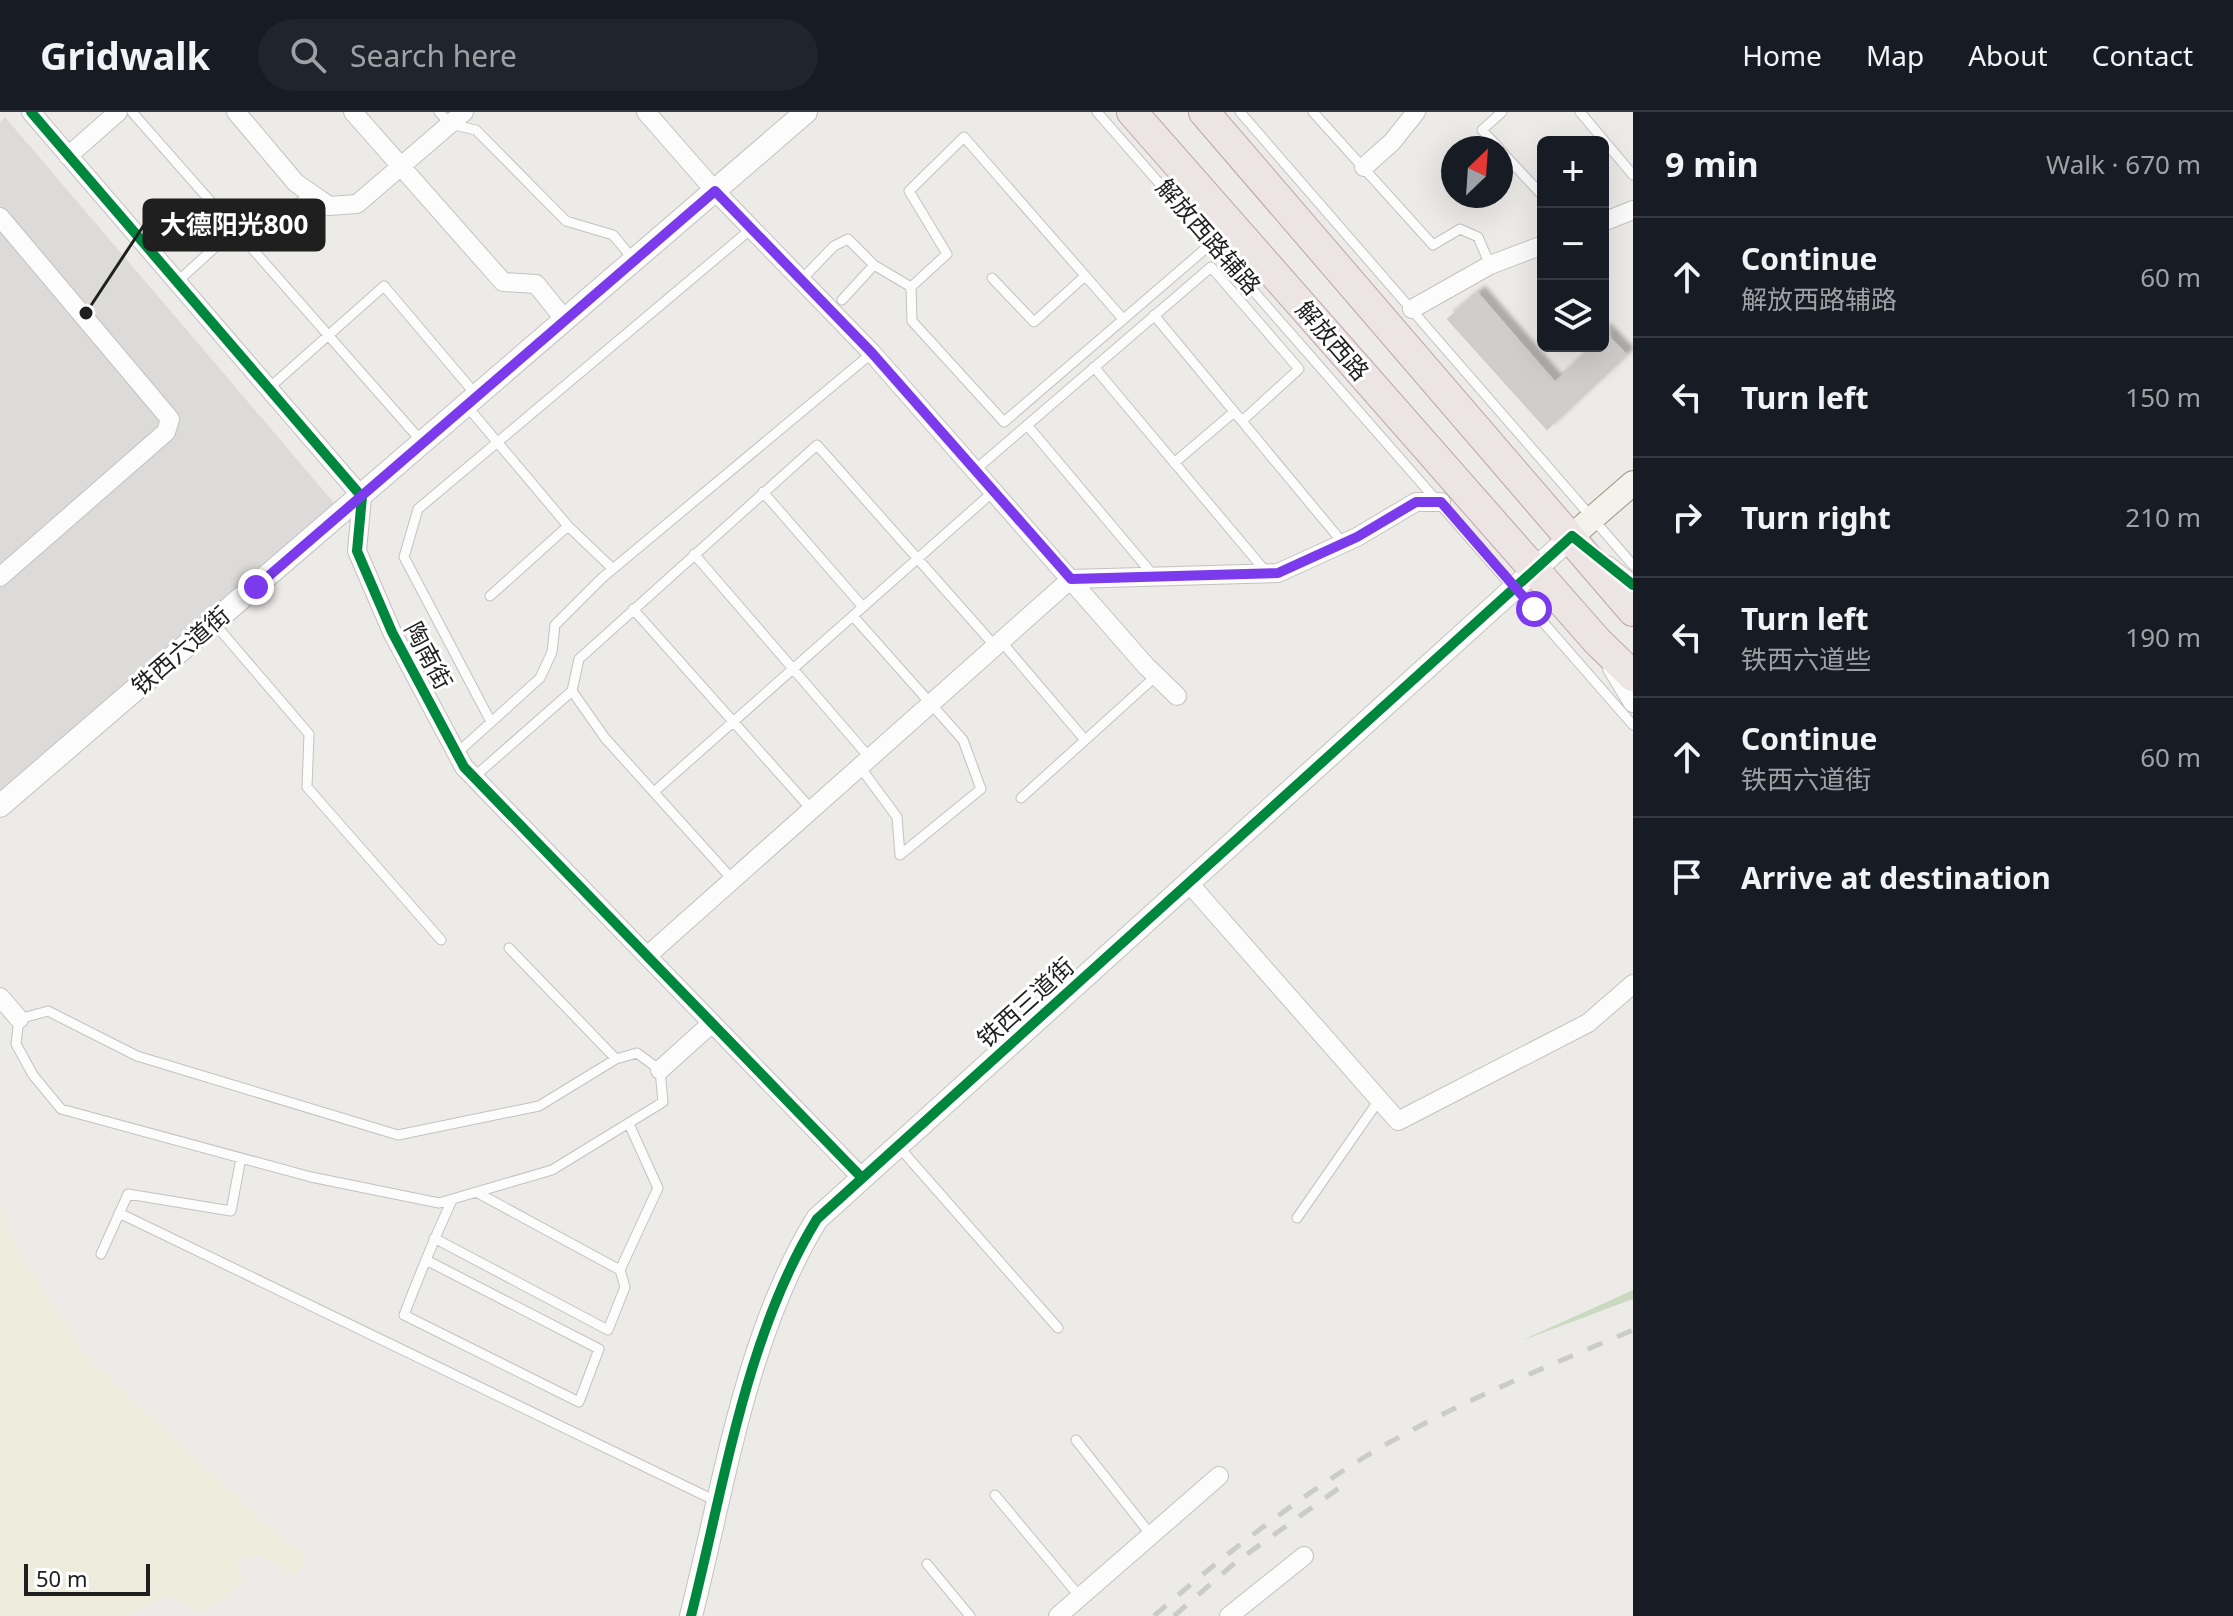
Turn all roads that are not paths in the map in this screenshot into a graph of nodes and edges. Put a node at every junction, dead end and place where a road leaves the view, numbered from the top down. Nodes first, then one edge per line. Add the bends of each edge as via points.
1 (31, 112) edge
2 (118, 112) edge
3 (132, 112) edge
4 (236, 112) edge
5 (353, 112) edge
6 (646, 112) edge
7 (806, 112) edge
8 (1097, 112) edge
9 (1132, 112) edge
10 (1204, 112) edge
11 (1240, 112) edge
12 (1313, 112) edge
13 (1416, 112) edge
14 (1502, 112) edge
15 (1580, 112) edge
16 (451, 116) edge
17 (1488, 136) edge
18 (68, 156) junction
19 (1513, 163) edge
20 (401, 167) junction
21 (1364, 167) junction
22 (1633, 175) edge
23 (1537, 189) edge
24 (715, 191) junction
25 (310, 193) junction
26 (1633, 210) edge
27 (0, 217) edge
28 (1609, 220) edge
29 (235, 229) junction
30 (751, 229) junction
31 (1212, 243) junction
32 (251, 247) junction
33 (1537, 247) edge
34 (634, 261) junction
35 (874, 265) junction
36 (1490, 265) junction
37 (1085, 276) junction
38 (992, 278) dead end
39 (801, 280) junction
40 (177, 282) junction
41 (911, 287) junction
42 (842, 300) dead end
43 (1412, 309) junction
44 (1154, 315) junction
45 (1123, 319) junction
46 (565, 320) junction
47 (327, 334) junction
48 (872, 353) junction
49 (1094, 367) junction
50 (269, 388) junction
51 (472, 401) junction
52 (1234, 412) junction
53 (1242, 421) junction
54 (1027, 425) junction
55 (423, 443) junction
56 (496, 443) junction
57 (1174, 463) junction
58 (975, 470) junction
59 (1633, 483) edge
60 (994, 491) junction
61 (763, 492) junction
62 (362, 497) junction
63 (1441, 502) junction
64 (568, 526) junction
65 (1583, 527) junction
66 (1343, 543) junction
67 (694, 554) junction
68 (920, 557) junction
69 (1633, 565) edge
70 (613, 569) junction
71 (1267, 573) junction
72 (1154, 576) junction
73 (0, 577) edge
74 (1524, 578) junction
75 (1071, 579) junction
76 (1633, 585) edge
77 (490, 596) dead end
78 (863, 607) junction
79 (633, 609) junction
80 (1633, 611) edge
81 (853, 616) junction
82 (214, 623) junction
83 (1597, 641) junction
84 (997, 643) junction
85 (792, 670) junction
86 (1156, 676) junction
87 (1633, 676) edge
88 (1633, 686) edge
89 (572, 691) junction
90 (1177, 696) dead end
91 (931, 702) junction
92 (1633, 703) edge
93 (491, 722) junction
94 (733, 723) junction
95 (1633, 725) edge
96 (1085, 740) junction
97 (457, 753) junction
98 (864, 762) junction
99 (474, 777) junction
100 (655, 791) junction
101 (1021, 798) dead end
102 (0, 806) edge
103 (811, 809) junction
104 (732, 879) junction
105 (1188, 882) junction
106 (441, 940) dead end
107 (509, 948) dead end
108 (647, 956) junction
109 (1633, 984) edge
110 (0, 997) edge
111 (19, 1019) junction
112 (712, 1023) junction
113 (616, 1059) junction
114 (660, 1070) junction
115 (1379, 1100) junction
116 (629, 1124) junction
117 (898, 1146) junction
118 (241, 1158) junction
119 (862, 1178) junction
120 (476, 1192) junction
121 (452, 1200) junction
122 (119, 1213) junction
123 (1297, 1218) dead end
124 (434, 1238) junction
125 (101, 1254) dead end
126 (426, 1260) junction
127 (620, 1270) junction
128 (1058, 1328) dead end
129 (608, 1330) junction
130 (599, 1349) junction
131 (1076, 1440) dead end
132 (1219, 1476) dead end
133 (995, 1495) dead end
134 (719, 1503) junction
135 (1151, 1535) junction
136 (1304, 1556) dead end
137 (927, 1564) dead end
138 (1080, 1597) junction
139 (691, 1616) edge
140 (970, 1616) edge
141 (1058, 1616) edge
142 (1229, 1616) edge

1 - 18 street
2 - 18 street
3 - 29 lane
4 - 25 street
5 - 20 street
6 - 24 street
7 - 24 street, 铁西六道街
8 - 31 lane, 解放西路辅路
9 - 74 highway, 解放西路
10 - 65 highway
11 - 43 lane
12 - 21 lane
13 - 21 street
14 - 17 lane via 1482,130
15 - 22 lane
16 - 20 street
16 - 34 lane via 476,130 566,221 613,235
18 - 40 street
19 - 23 lane
20 - 25 street via 357,204 329,206
20 - 46 street via 503,282 536,284
21 - 36 lane via 1433,245 1460,229 1478,237
24 - 30 street
24 - 34 street, 铁西六道街
25 - 32 lane
26 - 28 street
27 - 73 street via 170,419 166,432
29 - 32 lane
29 - 40 lane
30 - 39 street
30 - 56 lane
31 - 45 lane
31 - 63 lane, 解放西路辅路
32 - 47 lane
33 - 36 street
34 - 46 street, 铁西六道街
35 - 39 lane via 848,239
35 - 41 lane
35 - 42 lane
36 - 43 street
37 - 38 lane via 1034,322
37 - 41 lane via 964,137 909,191 947,254
37 - 45 lane
39 - 48 street
40 - 50 street
41 - 45 lane via 912,321 1004,422
43 - 65 lane
44 - 49 lane
44 - 52 lane
44 - 53 lane via 1211,267 1299,369
46 - 51 street, 铁西六道街
47 - 50 lane
47 - 51 lane via 384,286
47 - 55 lane
48 - 58 street
48 - 70 lane
49 - 54 lane
49 - 57 lane
50 - 62 street
51 - 55 street, 铁西六道街
51 - 56 lane
52 - 53 lane
52 - 57 lane
53 - 66 lane
54 - 58 lane
54 - 72 lane
55 - 62 street, 铁西六道街
56 - 64 lane
56 - 93 lane via 418,509 404,557
57 - 71 lane
58 - 60 street
59 - 65 main road, 铁西三道街
60 - 68 lane
60 - 75 street
61 - 67 lane
61 - 68 lane via 817,445
61 - 78 lane
62 - 82 street, 铁西六道街
62 - 97 street, 陶南街 via 357,551 392,632
63 - 66 street via 1416,502
63 - 74 lane, 解放西路辅路
64 - 70 lane
64 - 77 lane
65 - 69 lane
65 - 74 street, 铁西三道街
65 - 76 street
65 - 80 highway
66 - 71 street via 1278,573
67 - 79 lane
67 - 85 lane
68 - 78 lane
68 - 84 lane
70 - 93 lane via 555,625 552,652 540,678
71 - 72 street
72 - 75 street
74 - 83 highway, 解放西路
74 - 95 lane, 解放西路辅路
74 - 105 street, 铁西三道街
75 - 84 street
75 - 86 street
78 - 81 lane
79 - 89 lane via 579,659
79 - 94 lane
81 - 85 lane
81 - 91 lane
82 - 102 street, 铁西六道街
82 - 106 lane via 309,734 307,787
83 - 87 highway
83 - 88 highway
83 - 92 street
84 - 91 street
84 - 96 lane
85 - 94 lane
85 - 98 lane
86 - 90 street
86 - 96 lane
89 - 99 lane
89 - 100 lane via 605,738
91 - 98 street
91 - 98 lane via 963,740 981,789 900,855 897,817
93 - 97 lane
94 - 100 lane
94 - 103 lane
96 - 101 lane
97 - 99 street, 陶南街
98 - 103 street
99 - 108 street, 陶南街
100 - 104 lane
103 - 104 street
104 - 108 street
105 - 115 street
105 - 117 street, 铁西三道街
107 - 113 lane
108 - 112 street, 陶南街
109 - 115 street via 1588,1023 1398,1121
110 - 111 street
111 - 113 lane via 48,1011 137,1056 398,1135 539,1106
111 - 118 lane via 16,1044 61,1109
112 - 114 street
112 - 119 street, 陶南街
113 - 114 lane via 637,1053
114 - 116 lane via 663,1102
115 - 123 lane
116 - 120 lane via 552,1170
116 - 127 lane via 658,1188
117 - 119 street, 铁西三道街
117 - 128 lane
118 - 121 lane via 439,1203
118 - 122 lane via 231,1211 128,1194
119 - 134 street, 铁西三道街 via 817,1219 790,1263 752,1372
120 - 121 lane
120 - 127 lane
121 - 124 lane
122 - 125 lane
122 - 134 lane
124 - 126 lane
124 - 129 lane
126 - 130 lane
126 - 130 lane via 404,1315 579,1402
127 - 129 lane via 625,1287
129 - 130 lane
131 - 135 lane
132 - 135 street
133 - 138 lane
134 - 139 street, 铁西三道街
135 - 138 street
136 - 142 street
137 - 140 lane
138 - 141 street

